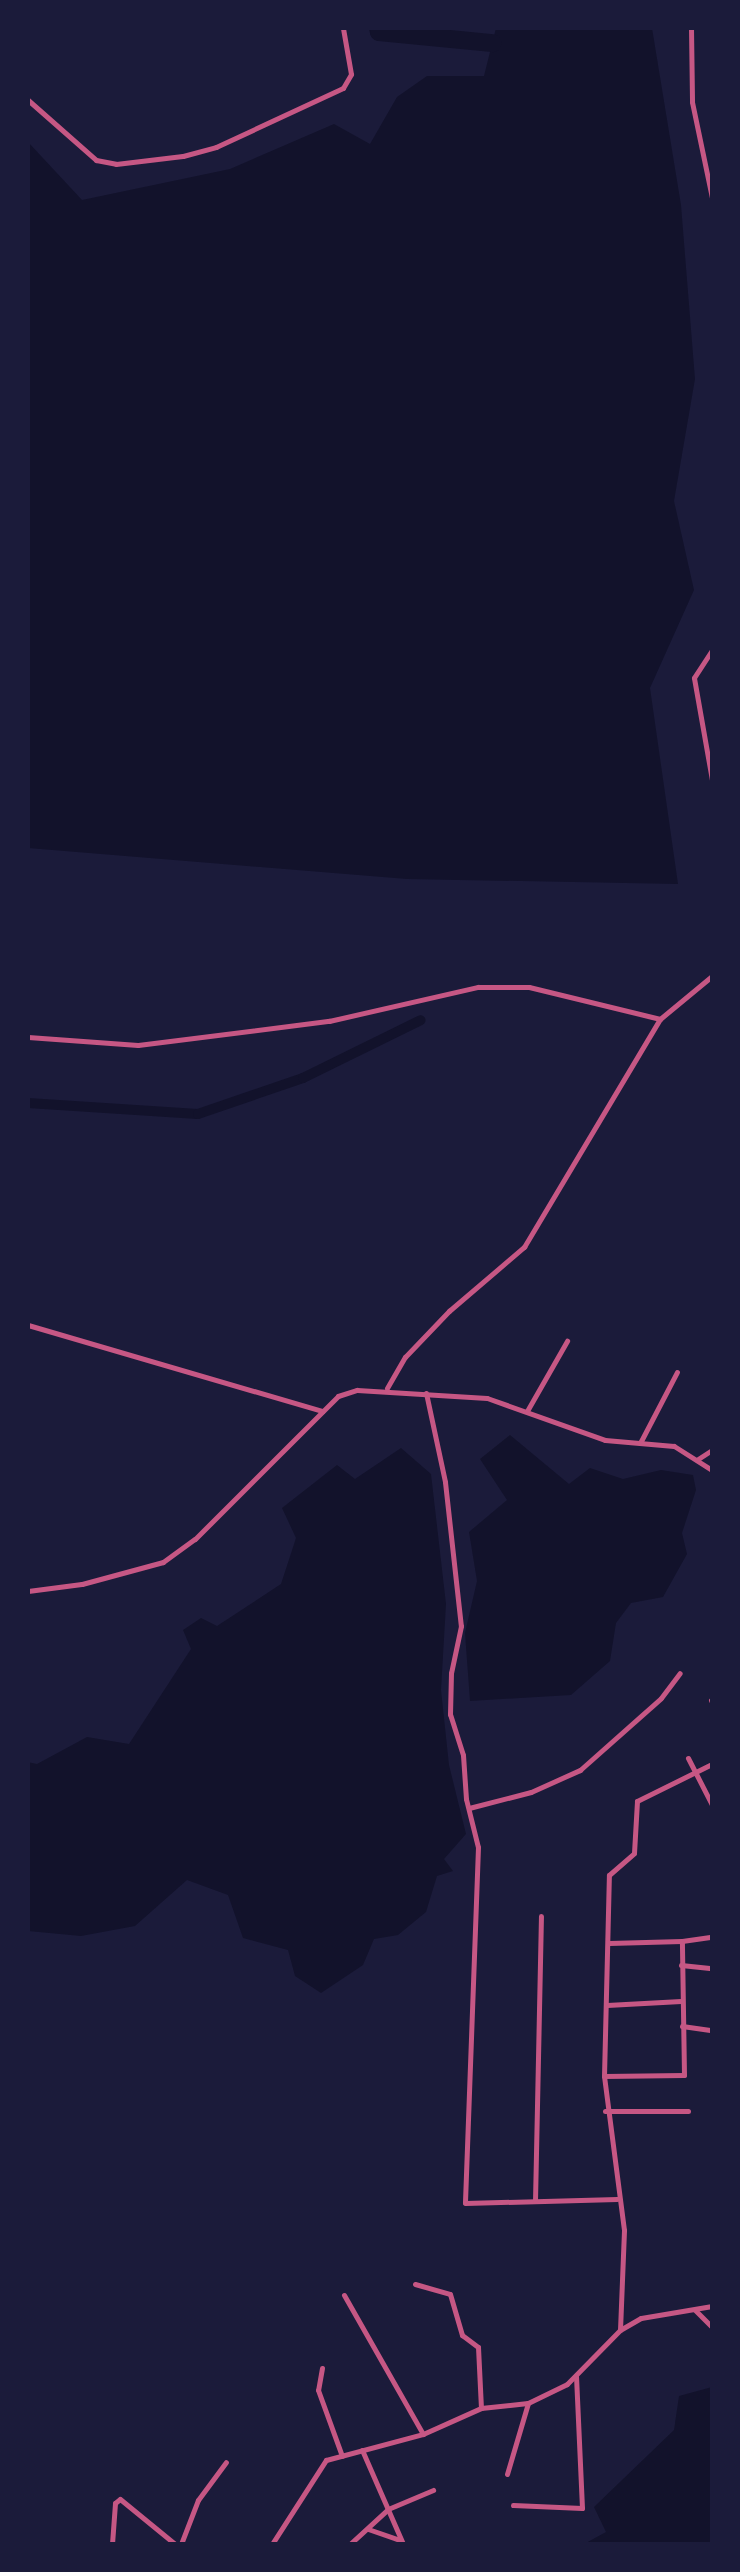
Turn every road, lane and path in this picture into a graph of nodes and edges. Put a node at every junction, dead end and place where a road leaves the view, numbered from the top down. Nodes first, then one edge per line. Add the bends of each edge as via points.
1 (343, 28) edge
2 (691, 28) edge
3 (28, 100) edge
4 (712, 198) edge
5 (712, 488) edge
6 (712, 514) edge
7 (712, 650) edge
8 (712, 780) edge
9 (712, 976) edge
10 (660, 1019) junction
11 (28, 1037) edge
12 (28, 1325) edge
13 (567, 1341) dead end
14 (677, 1372) dead end
15 (387, 1388) junction
16 (426, 1393) junction
17 (323, 1411) junction
18 (527, 1411) junction
19 (640, 1443) junction
20 (712, 1450) edge
21 (698, 1459) junction
22 (712, 1470) edge
23 (28, 1591) edge
24 (680, 1673) dead end
25 (688, 1758) dead end
26 (712, 1764) edge
27 (695, 1772) junction
28 (712, 1805) edge
29 (469, 1808) junction
30 (541, 1916) dead end
31 (712, 1937) edge
32 (682, 1941) junction
33 (609, 1943) junction
34 (681, 1965) junction
35 (712, 1968) edge
36 (681, 2001) junction
37 (607, 2005) junction
38 (682, 2026) junction
39 (712, 2030) edge
40 (604, 2076) junction
41 (605, 2111) junction
42 (688, 2111) dead end
43 (617, 2199) junction
44 (535, 2201) junction
45 (415, 2284) dead end
46 (344, 2295) dead end
47 (712, 2306) edge
48 (695, 2310) junction
49 (712, 2327) edge
50 (620, 2330) junction
51 (322, 2368) dead end
52 (576, 2376) junction
53 (528, 2403) junction
54 (481, 2408) junction
55 (423, 2434) junction
56 (362, 2450) junction
57 (342, 2456) junction
58 (226, 2462) dead end
59 (507, 2474) dead end
60 (433, 2490) dead end
61 (513, 2505) dead end
62 (388, 2509) junction
63 (368, 2529) junction
64 (401, 2542) edge
65 (112, 2544) edge
66 (178, 2544) edge
67 (272, 2544) edge
68 (350, 2544) edge

1 - 3 street via 351,74 343,88 256,130 183,156 116,164 96,160
2 - 4 street via 692,102
5 - 6 street
7 - 8 street via 694,678
9 - 10 street
10 - 11 street via 529,987 478,987 329,1021 138,1045
10 - 15 street via 524,1247 449,1311 405,1357
12 - 17 street
13 - 18 street
14 - 19 street
15 - 16 street
15 - 17 street via 338,1396
16 - 18 street via 487,1398
16 - 29 street via 445,1482 461,1626 451,1673 450,1714 463,1755
17 - 23 street via 195,1539 163,1562 82,1584
18 - 19 street via 605,1440
19 - 21 street via 674,1446
20 - 21 street
21 - 22 street
24 - 29 street via 661,1698 580,1770 531,1792
25 - 27 street
26 - 27 street
27 - 28 street
27 - 33 street via 637,1801 634,1853 609,1875
29 - 44 street via 478,1847 465,2203
30 - 44 street
31 - 32 street
32 - 33 street
32 - 34 street
33 - 37 street
34 - 35 street
34 - 36 street
36 - 37 street
36 - 38 street
37 - 40 street
38 - 39 street
38 - 40 street via 684,2075
40 - 41 street
41 - 42 street
41 - 43 street
43 - 44 street
43 - 50 street via 624,2230
45 - 54 street via 450,2294 462,2335 478,2347
46 - 55 street
47 - 48 street
48 - 49 street
48 - 50 street via 641,2318
50 - 52 street
51 - 57 street via 318,2390
52 - 53 street
52 - 61 street via 582,2508
53 - 54 street
53 - 59 street
54 - 55 street
55 - 56 street
56 - 57 street
56 - 62 street
57 - 67 street via 318,2467
58 - 66 street via 198,2500
60 - 62 street
62 - 63 street
62 - 64 street
63 - 64 street
63 - 68 street
65 - 66 street via 115,2503 120,2499

